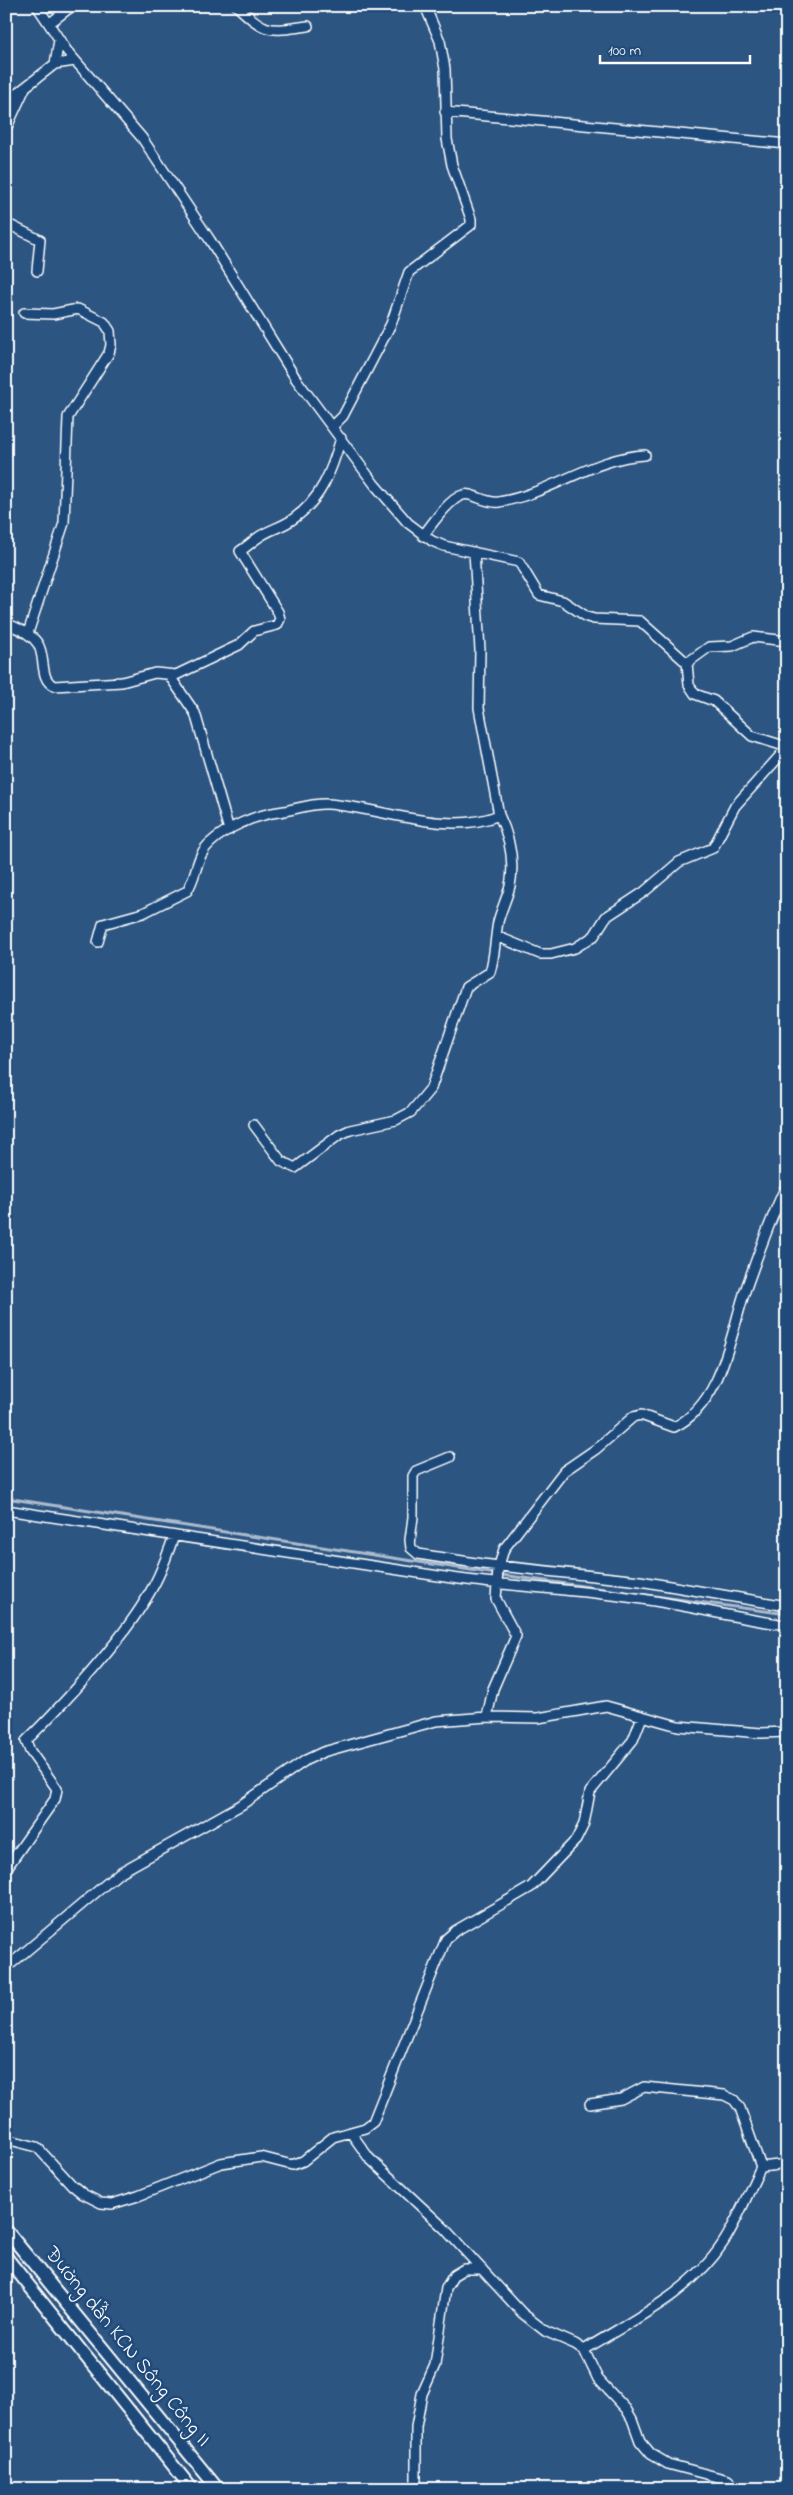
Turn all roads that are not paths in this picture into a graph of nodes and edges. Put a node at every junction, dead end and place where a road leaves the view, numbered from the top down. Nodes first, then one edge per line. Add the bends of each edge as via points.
1 (37, 6) edge
2 (72, 6) edge
3 (238, 6) edge
4 (425, 6) edge
5 (50, 23) junction
6 (308, 26) dead end
7 (59, 40) junction
8 (75, 61) junction
9 (55, 64) junction
10 (25, 87) junction
11 (6, 102) edge
12 (445, 112) junction
13 (6, 129) edge
14 (787, 144) edge
15 (6, 223) edge
16 (37, 271) dead end
17 (24, 314) dead end
18 (333, 426) junction
19 (341, 438) junction
20 (645, 455) dead end
21 (423, 536) junction
22 (474, 552) junction
23 (6, 623) edge
24 (28, 633) junction
25 (787, 641) edge
26 (687, 663) junction
27 (168, 675) junction
28 (499, 815) junction
29 (229, 830) junction
30 (496, 936) junction
31 (98, 942) dead end
32 (254, 1125) dead end
33 (787, 1184) edge
34 (450, 1457) dead end
35 (6, 1510) edge
36 (174, 1536) junction
37 (498, 1574) junction
38 (787, 1606) edge
39 (787, 1625) edge
40 (488, 1717) junction
41 (642, 1717) junction
42 (787, 1732) edge
43 (6, 1869) edge
44 (6, 1968) edge
45 (590, 2104) dead end
46 (351, 2133) junction
47 (6, 2139) edge
48 (787, 2164) edge
49 (761, 2168) junction
50 (6, 2230) edge
51 (6, 2257) edge
52 (482, 2269) junction
53 (584, 2350) junction
54 (192, 2489) edge
55 (218, 2489) edge
56 (416, 2489) edge
57 (737, 2489) edge

1 - 5 street
2 - 5 street
3 - 6 street via 257,25 266,29
4 - 12 street via 440,41 445,69
5 - 7 street
7 - 8 street
7 - 9 street
8 - 9 street
8 - 18 street via 142,138 210,240 289,369
9 - 10 street
10 - 11 street
10 - 13 street
12 - 14 street
12 - 18 street via 452,165 471,225 409,272 391,324 343,416
15 - 16 street via 40,240
17 - 24 street via 53,314 78,309 104,322 110,331 111,344 109,353 68,418 64,523
18 - 19 street
19 - 21 street via 375,485
19 - 27 street via 325,484 301,513 240,551 278,612 280,619 277,624 254,631 239,644 183,673
20 - 21 street via 609,461 530,494 498,502 460,495
21 - 22 street via 444,546
22 - 26 street via 519,562 539,595 563,601 587,617 640,621
22 - 28 street via 480,650 479,708
23 - 24 street
24 - 27 street via 39,645 46,679 54,686 122,682 154,673
25 - 26 street via 753,637 732,646 709,647
26 - 30 street via 689,685 695,694 714,702 752,736 786,749 740,799 713,848 679,862 644,892 606,917 588,941 562,952 540,954
27 - 29 street via 195,713
28 - 29 street via 483,821 450,823 322,804 270,813
28 - 30 street via 511,849 512,866 510,886
29 - 31 street via 204,849 187,890 143,913 103,924
30 - 32 street via 490,972 466,987 431,1088 411,1112 396,1120 338,1135 295,1168 281,1161
33 - 37 street via 766,1230 722,1370 701,1405 674,1427 641,1415 633,1416 571,1466 508,1542
34 - 37 street via 413,1476 411,1548 418,1554 482,1564
35 - 36 street
36 - 37 street via 264,1552
36 - 43 street via 155,1584 123,1632 54,1714 26,1741 57,1789 55,1799
37 - 38 street via 640,1582
37 - 39 street via 558,1588 643,1599
37 - 40 street via 498,1606 516,1636 493,1689
40 - 41 street via 538,1718 606,1706
40 - 44 street via 436,1721 323,1752 306,1760 241,1805 119,1873
41 - 42 street via 689,1727
41 - 46 street via 633,1740 590,1792 584,1824 576,1840 531,1887 455,1930 446,1939 373,2122
45 - 49 street via 621,2099 644,2087 724,2096 734,2100 740,2108
46 - 47 street via 333,2137 303,2161 292,2165 261,2157 221,2163 112,2204 101,2203 83,2194 38,2147
46 - 52 street via 389,2179 444,2228
48 - 49 street
49 - 53 street via 723,2244 705,2264 663,2302
50 - 55 street, Đường dẫn KCN Sông Công II
51 - 54 street, Đường dẫn KCN Sông Công II
52 - 53 street via 522,2313 545,2332
52 - 56 street via 464,2269 454,2275 446,2288 435,2365 422,2394 416,2427
53 - 57 street via 598,2379 626,2409 640,2441 651,2454 668,2464 728,2480

